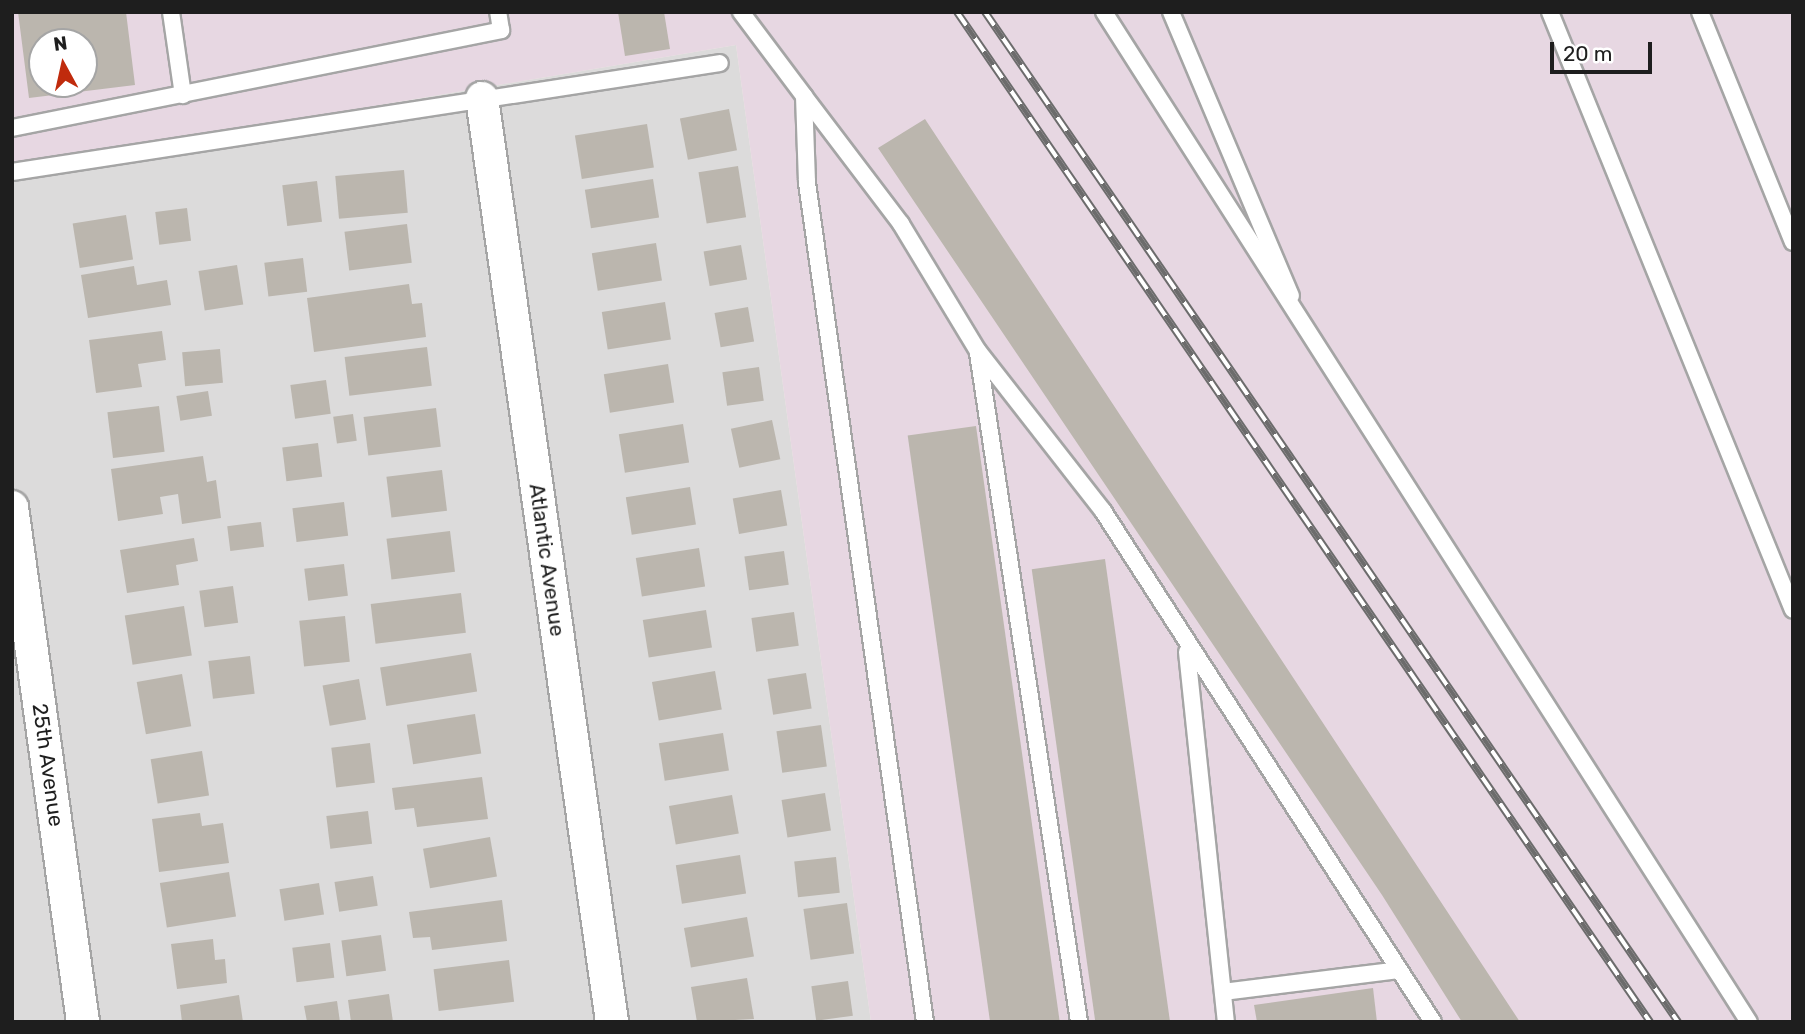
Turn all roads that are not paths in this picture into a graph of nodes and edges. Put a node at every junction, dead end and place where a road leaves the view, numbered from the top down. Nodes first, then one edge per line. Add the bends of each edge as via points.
1 (171, 12) edge
2 (498, 12) edge
3 (741, 12) edge
4 (1104, 12) edge
5 (1171, 12) edge
6 (1549, 12) edge
7 (1700, 12) edge
8 (720, 63) dead end
9 (183, 95) junction
10 (804, 96) junction
11 (482, 98) junction
12 (12, 128) edge
13 (12, 172) edge
14 (1793, 242) edge
15 (1309, 340) junction
16 (978, 351) junction
17 (12, 507) edge
18 (1793, 610) edge
19 (1187, 649) junction
20 (1399, 970) junction
21 (1223, 992) junction
22 (83, 1022) edge
23 (612, 1022) edge
24 (925, 1022) edge
25 (1079, 1022) edge
26 (1226, 1022) edge
27 (1433, 1022) edge
28 (1749, 1022) edge

1 - 9 lane
2 - 9 lane via 501,30
3 - 10 lane
4 - 15 lane
5 - 15 lane
6 - 18 lane
7 - 14 lane
8 - 11 lane
9 - 12 lane
10 - 16 lane via 901,224
10 - 24 lane via 807,182
11 - 13 lane
11 - 23 street, Atlantic Avenue
15 - 28 lane
16 - 19 lane via 1103,511
16 - 25 lane
17 - 22 street, 25th Avenue
19 - 20 lane
19 - 21 lane
20 - 21 lane
20 - 27 lane
21 - 26 lane

